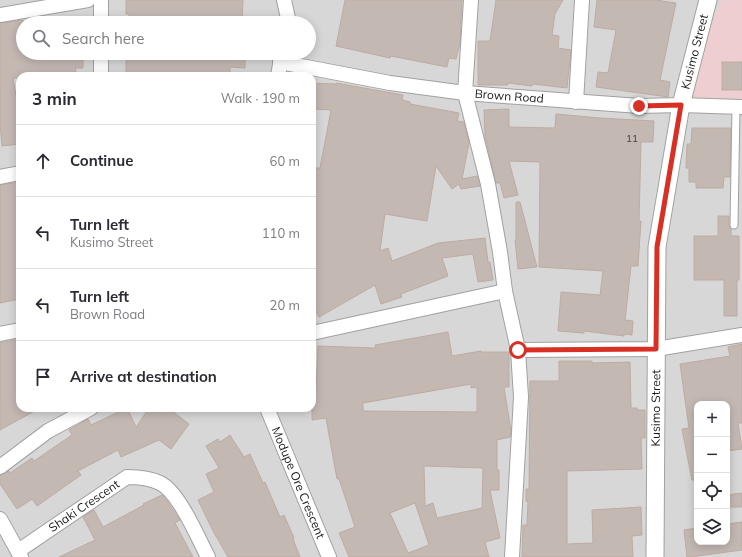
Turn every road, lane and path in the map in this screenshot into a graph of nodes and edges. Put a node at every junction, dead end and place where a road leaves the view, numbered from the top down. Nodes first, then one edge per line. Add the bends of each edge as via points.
1 (88, 0) edge
2 (101, 0) edge
3 (284, 0) edge
4 (471, 0) edge
5 (582, 0) edge
6 (708, 0) edge
7 (0, 15) edge
8 (101, 16) edge
9 (287, 16) edge
10 (101, 60) edge
11 (281, 60) edge
12 (294, 60) edge
13 (101, 72) edge
14 (279, 72) edge
15 (465, 93) junction
16 (576, 102) junction
17 (681, 105) junction
18 (739, 107) edge
19 (16, 174) edge
20 (0, 177) edge
21 (734, 225) dead end
22 (505, 291) junction
23 (16, 331) edge
24 (316, 331) edge
25 (0, 334) edge
26 (742, 335) edge
27 (656, 349) junction
28 (518, 350) junction
29 (84, 412) edge
30 (269, 412) edge
31 (0, 467) edge
32 (0, 519) edge
33 (20, 554) edge
34 (208, 557) edge
35 (329, 557) edge
36 (512, 557) edge
37 (655, 557) edge

1 - 7 street
2 - 8 street
3 - 9 street
4 - 15 street
5 - 16 street
6 - 17 street, Kusimo Street
10 - 13 street
11 - 14 street
12 - 15 street, Brown Road via 390,83
15 - 16 street, Brown Road
15 - 22 street via 488,184
16 - 17 street, Brown Road via 639,106
17 - 18 street, Brown Road
17 - 27 street, Kusimo Street via 657,247
18 - 21 lane
19 - 20 street
22 - 24 street
22 - 28 street
23 - 25 street
26 - 27 street
27 - 28 street
27 - 37 street, Kusimo Street
28 - 36 street via 520,397
29 - 31 street via 48,431
30 - 35 street, Modupe Ore Crescent
32 - 33 street
33 - 34 street, Shaki Crescent via 127,476 161,483 171,491

